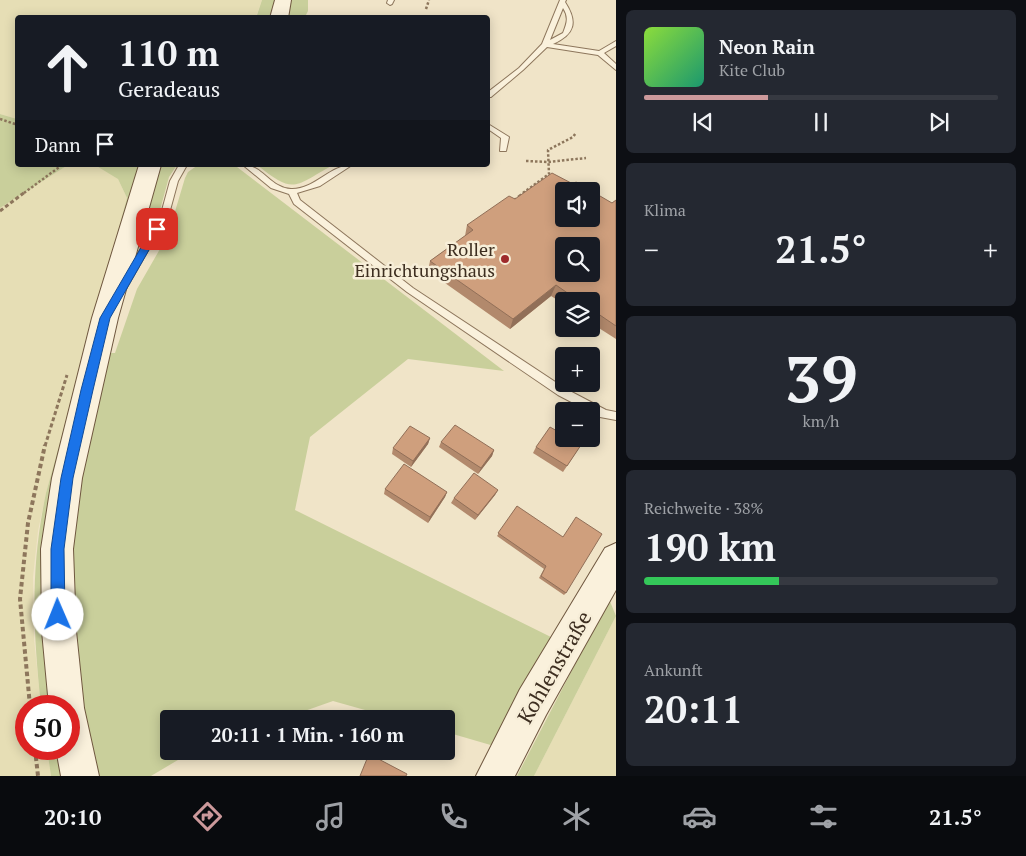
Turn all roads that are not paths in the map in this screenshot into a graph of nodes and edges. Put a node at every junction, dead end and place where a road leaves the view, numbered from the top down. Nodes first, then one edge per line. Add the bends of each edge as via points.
1 (283, 0) edge
2 (563, 1) edge
3 (280, 15) edge
4 (616, 44) edge
5 (545, 45) junction
6 (600, 53) junction
7 (616, 68) edge
8 (490, 92) edge
9 (490, 127) edge
10 (504, 149) dead end
11 (149, 167) edge
12 (183, 167) edge
13 (250, 167) edge
14 (344, 167) edge
15 (292, 192) junction
16 (105, 318) junction
17 (616, 416) edge
18 (616, 559) edge
19 (66, 695) edge
20 (77, 760) edge
21 (80, 776) edge
22 (494, 776) edge

1 - 3 main road
2 - 5 lane
2 - 5 lane via 570,14 568,28 561,38
4 - 6 lane
5 - 6 lane
5 - 8 lane
6 - 7 lane
9 - 10 lane via 505,137
11 - 16 main road
12 - 16 lane via 174,181 166,214
13 - 15 lane via 281,190
14 - 15 lane
15 - 17 lane via 297,202 410,290 562,392 604,414
16 - 19 main road via 67,478 57,549 59,631
18 - 22 main road, Kohlenstraße
20 - 21 main road

